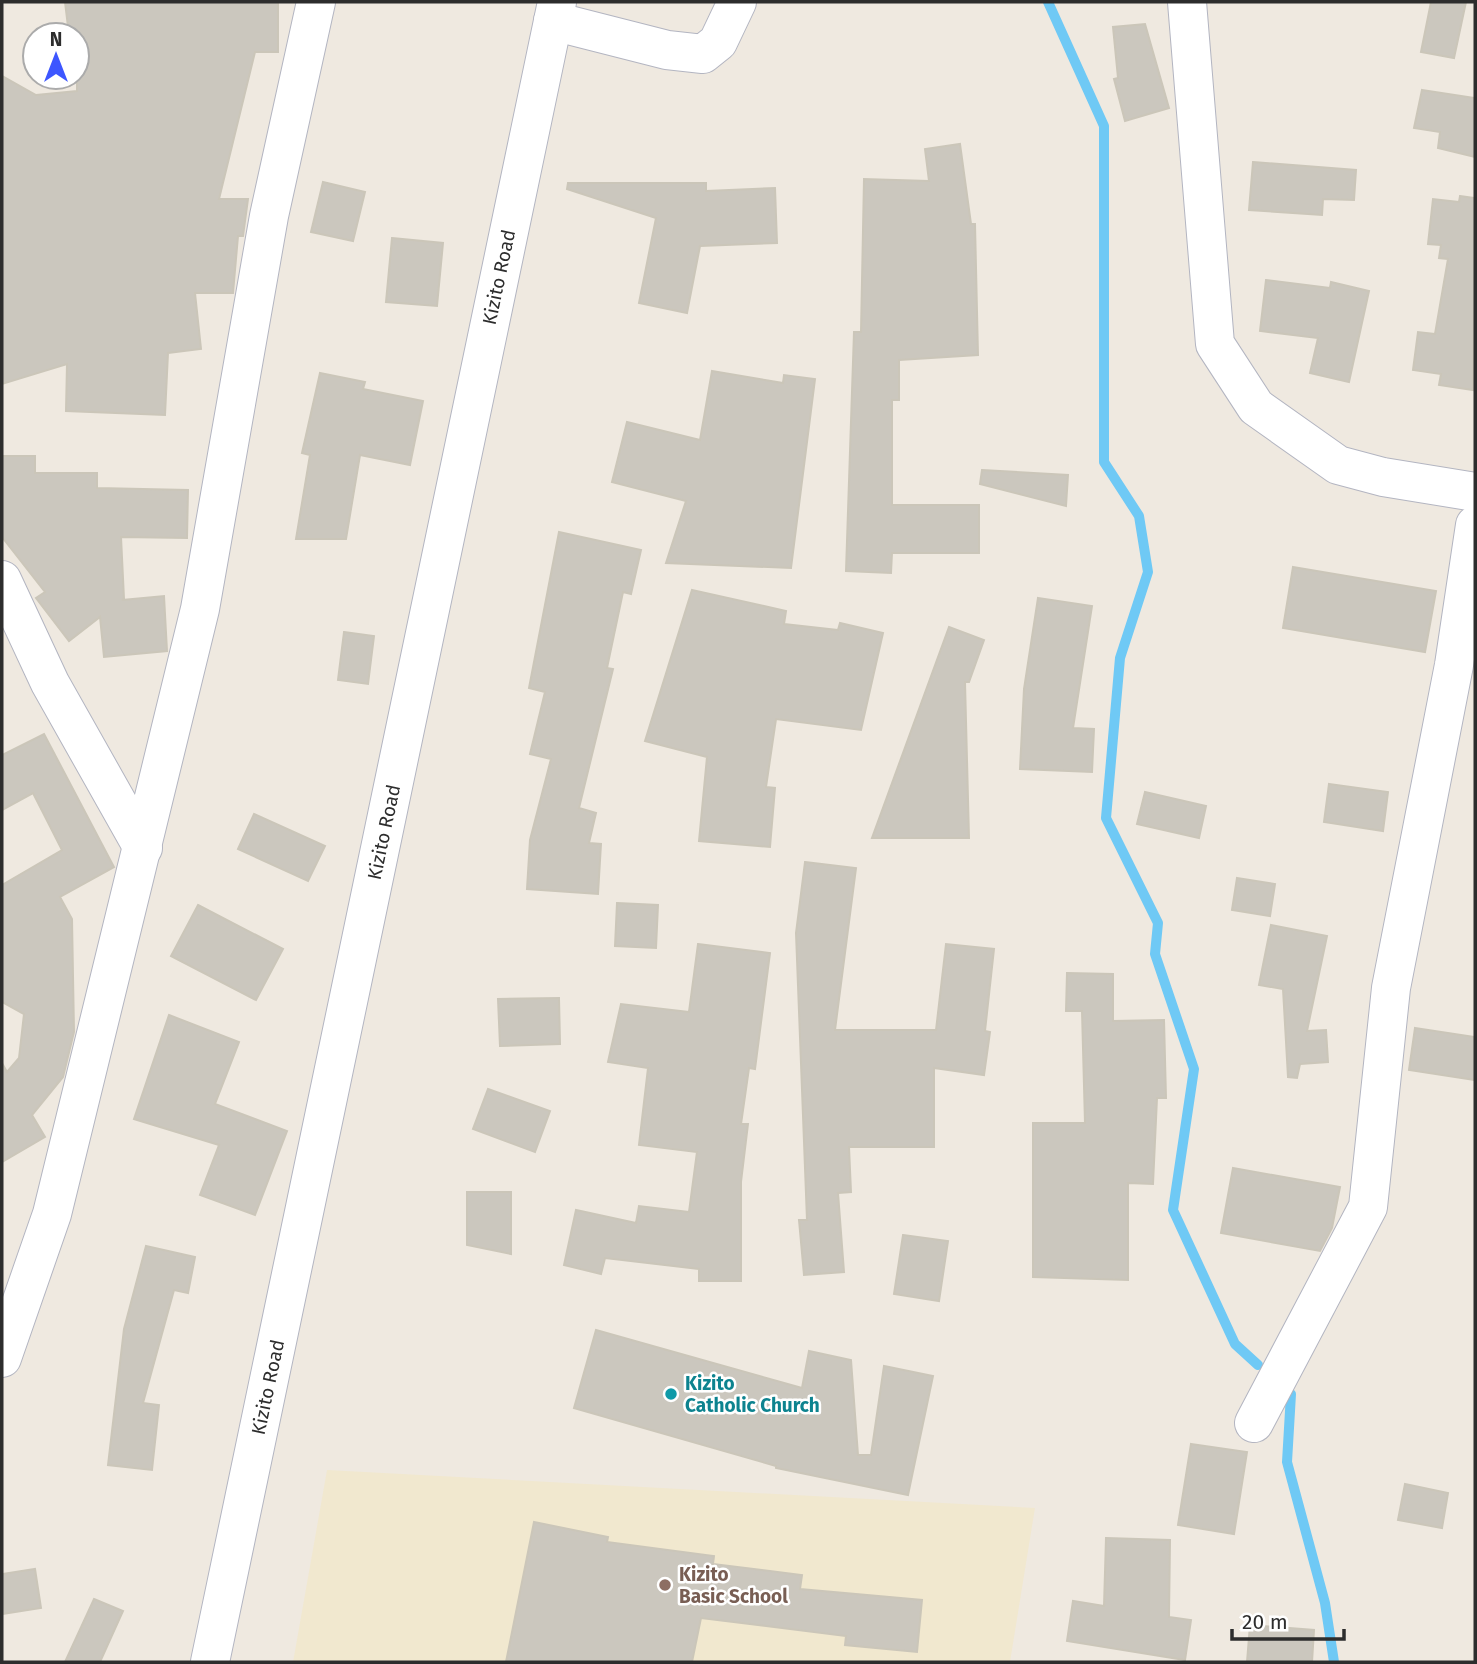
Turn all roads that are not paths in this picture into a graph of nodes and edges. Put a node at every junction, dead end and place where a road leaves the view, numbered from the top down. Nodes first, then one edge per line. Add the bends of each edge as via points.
1 (316, 2) edge
2 (737, 2) edge
3 (1187, 2) edge
4 (555, 11) edge
5 (1475, 492) edge
6 (1475, 525) edge
7 (2, 580) edge
8 (143, 848) junction
9 (2, 1358) edge
10 (1254, 1423) dead end
11 (210, 1662) edge

1 - 8 street via 269,215 200,609
2 - 4 street via 718,42 703,54 667,50
3 - 5 street via 1215,344 1256,407 1338,465
4 - 11 street, Kizito Road
6 - 10 street via 1454,665 1391,988 1368,1207
7 - 8 street via 50,683
8 - 9 street via 52,1214

